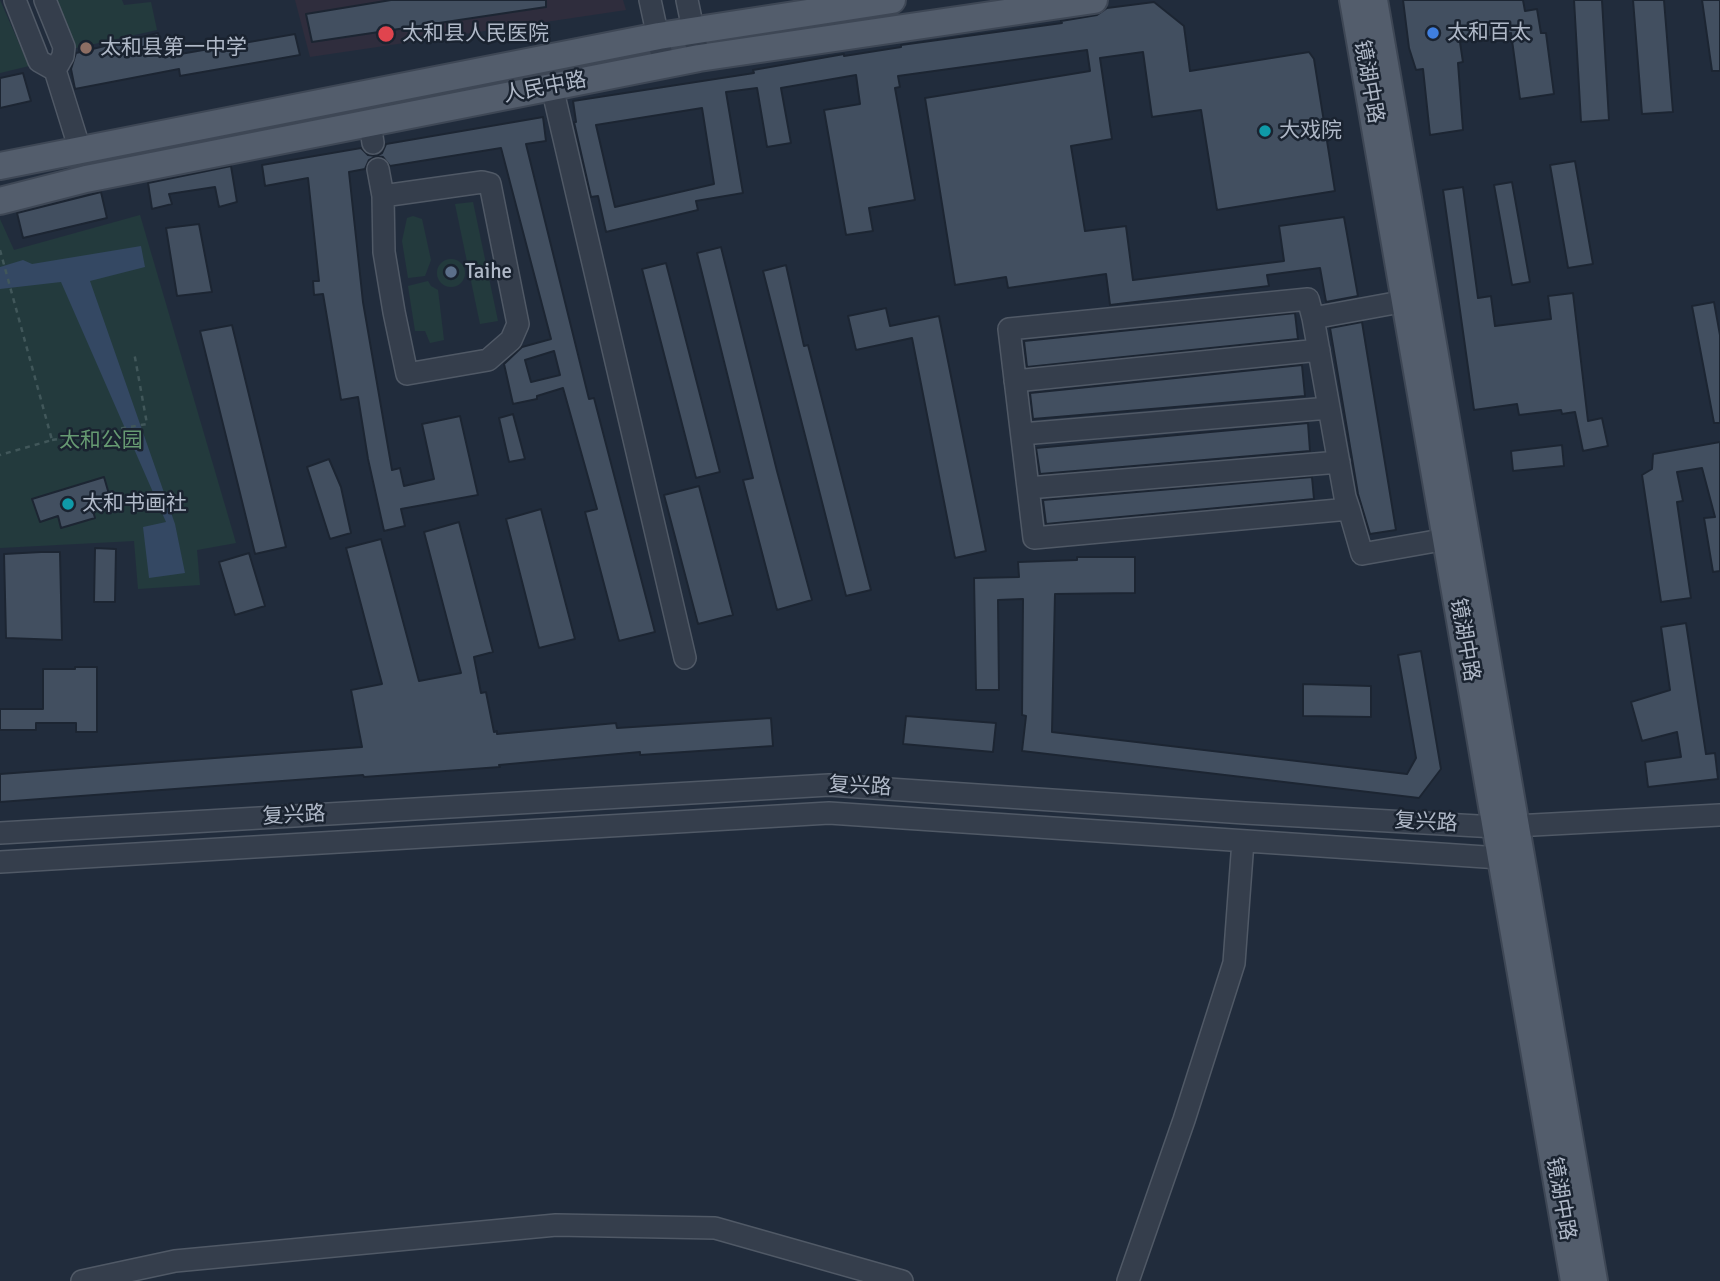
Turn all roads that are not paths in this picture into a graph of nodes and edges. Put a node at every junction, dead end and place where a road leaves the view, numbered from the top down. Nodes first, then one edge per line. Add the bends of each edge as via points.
1 (15, 0) edge
2 (46, 0) edge
3 (650, 0) edge
4 (687, 0) edge
5 (892, 0) edge
6 (1094, 0) edge
7 (1353, 0) edge
8 (1374, 0) edge
9 (695, 29) junction
10 (659, 36) junction
11 (699, 58) junction
12 (664, 65) junction
13 (55, 69) junction
14 (552, 87) junction
15 (80, 150) junction
16 (0, 166) edge
17 (378, 169) dead end
18 (383, 196) junction
19 (0, 201) edge
20 (1406, 301) junction
21 (1313, 318) junction
22 (1319, 351) junction
23 (1015, 381) junction
24 (1329, 408) junction
25 (1022, 434) junction
26 (1339, 462) junction
27 (1028, 488) junction
28 (1349, 509) junction
29 (1447, 539) junction
30 (685, 658) dead end
31 (1720, 815) edge
32 (1506, 826) junction
33 (0, 833) edge
34 (1243, 841) junction
35 (1510, 860) junction
36 (0, 862) edge
37 (82, 1281) edge
38 (902, 1281) edge
39 (1128, 1281) edge
40 (1574, 1281) edge
41 (1594, 1281) edge

1 - 13 street via 39,61
2 - 13 street via 64,47
3 - 10 street
4 - 9 street
5 - 9 main road, 人民中路
6 - 11 main road, 人民中路
7 - 20 main road, 镜湖中路
8 - 32 main road, 镜湖中路
9 - 10 main road, 人民中路
9 - 11 street
10 - 12 street
10 - 15 main road, 人民中路
11 - 12 main road, 人民中路
12 - 14 main road, 人民中路
13 - 15 street
14 - 19 main road, 人民中路 via 372,133 86,179
14 - 30 street
15 - 16 main road, 人民中路
17 - 18 street
18 - 18 street via 384,252 407,374 488,360 511,340 518,324 490,184
20 - 21 street
20 - 29 main road, 镜湖中路
21 - 22 street
21 - 23 street via 1308,299 1009,328
22 - 23 street
22 - 24 street
23 - 25 street
24 - 25 street
24 - 26 street
25 - 27 street
26 - 27 street
26 - 28 street
27 - 28 street via 1034,538
28 - 29 street via 1362,554
29 - 32 main road, 镜湖中路
31 - 32 street, 复兴路
32 - 33 street, 复兴路 via 829,785
32 - 35 main road, 镜湖中路
34 - 35 street, 复兴路
34 - 36 street, 复兴路 via 829,813
34 - 39 street via 1234,963
35 - 40 main road, 镜湖中路
35 - 41 main road, 镜湖中路
37 - 38 street via 175,1261 556,1225 715,1228

